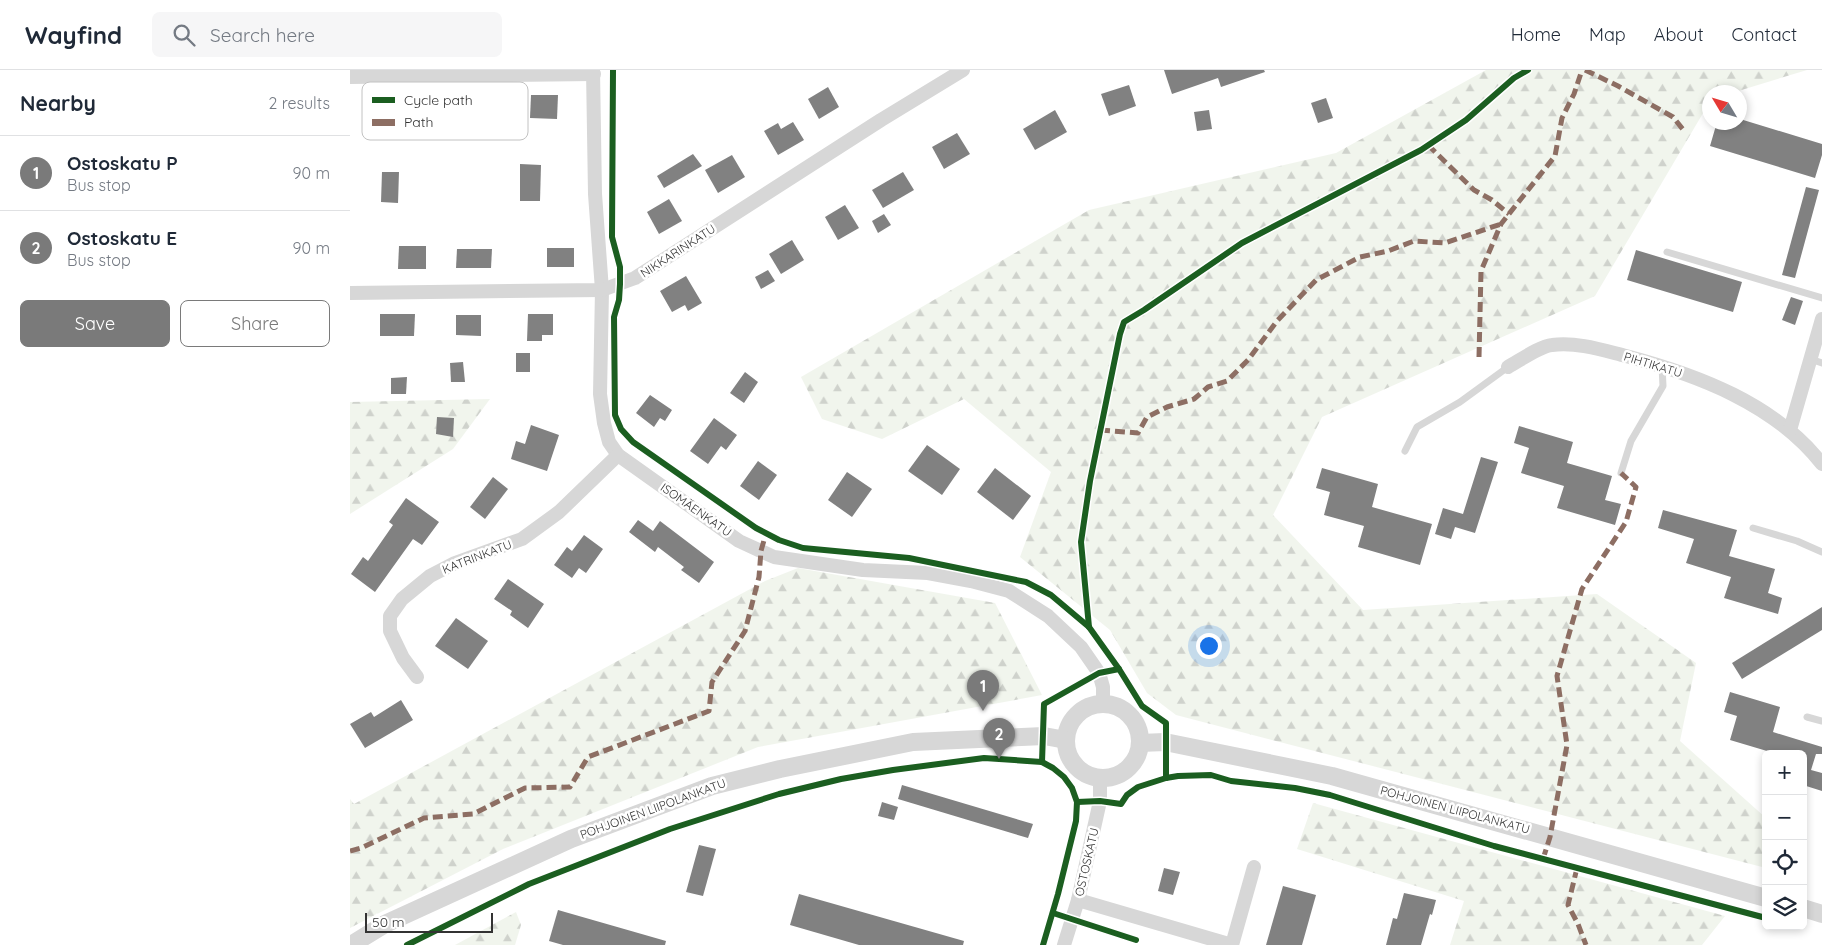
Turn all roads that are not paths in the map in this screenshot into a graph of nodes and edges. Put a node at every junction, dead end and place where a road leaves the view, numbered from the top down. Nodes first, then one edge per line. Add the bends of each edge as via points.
1 (963, 70) edge
2 (594, 72) edge
3 (350, 76) edge
4 (1667, 252) dead end
5 (602, 290) junction
6 (350, 293) edge
7 (1822, 298) edge
8 (1822, 320) edge
9 (1816, 361) edge
10 (1662, 366) junction
11 (1508, 367) joint
12 (1790, 430) junction
13 (1405, 451) dead end
14 (618, 455) junction
15 (1822, 464) edge
16 (1621, 473) dead end
17 (1753, 528) dead end
18 (1822, 552) edge
19 (417, 676) dead end
20 (1103, 704) junction
21 (1807, 717) dead end
22 (1822, 721) edge
23 (1066, 740) junction
24 (1140, 742) junction
25 (1100, 778) junction
26 (1254, 867) dead end
27 (1762, 897) edge
28 (1078, 900) junction
29 (1807, 909) edge
30 (1822, 914) edge
31 (352, 945) edge
32 (1064, 945) edge
33 (1232, 945) edge

1 - 5 street, NIKKARINKATU via 634,278
2 - 3 street
2 - 5 street, ISOMÄENKATU via 594,194
4 - 7 lane
5 - 6 street, NIKKARINKATU
5 - 14 street, ISOMÄENKATU via 600,394 609,442
8 - 9 street
9 - 12 street
10 - 11 street, PIHTIKATU via 1582,345 1550,345
10 - 12 street, PIHTIKATU via 1734,394
10 - 16 lane via 1663,386 1631,442
11 - 13 lane via 1460,402 1417,427
12 - 15 street, PIHTIKATU
14 - 19 street, KATRINKATU via 559,512 522,539 455,563 430,576 402,599 390,616 390,631 403,658
14 - 20 street, ISOMÄENKATU via 739,541 774,557 863,570 928,573 1009,591 1048,616 1082,648 1099,673
17 - 18 lane
20 - 23 street via 1087,708 1071,722
20 - 24 street via 1120,708 1128,714 1136,724
21 - 22 lane
23 - 25 street via 1076,767 1087,775
23 - 31 street, POHJOINEN LIIPOLANKATU via 1044,736 913,742 712,786 571,839 385,924
24 - 25 street via 1136,758 1128,768 1112,777
24 - 27 street, POHJOINEN LIIPOLANKATU via 1165,742 1332,776
25 - 28 street, OSTOSKATU via 1100,801
26 - 33 street
28 - 32 street, OSTOSKATU
28 - 33 street
29 - 30 street

